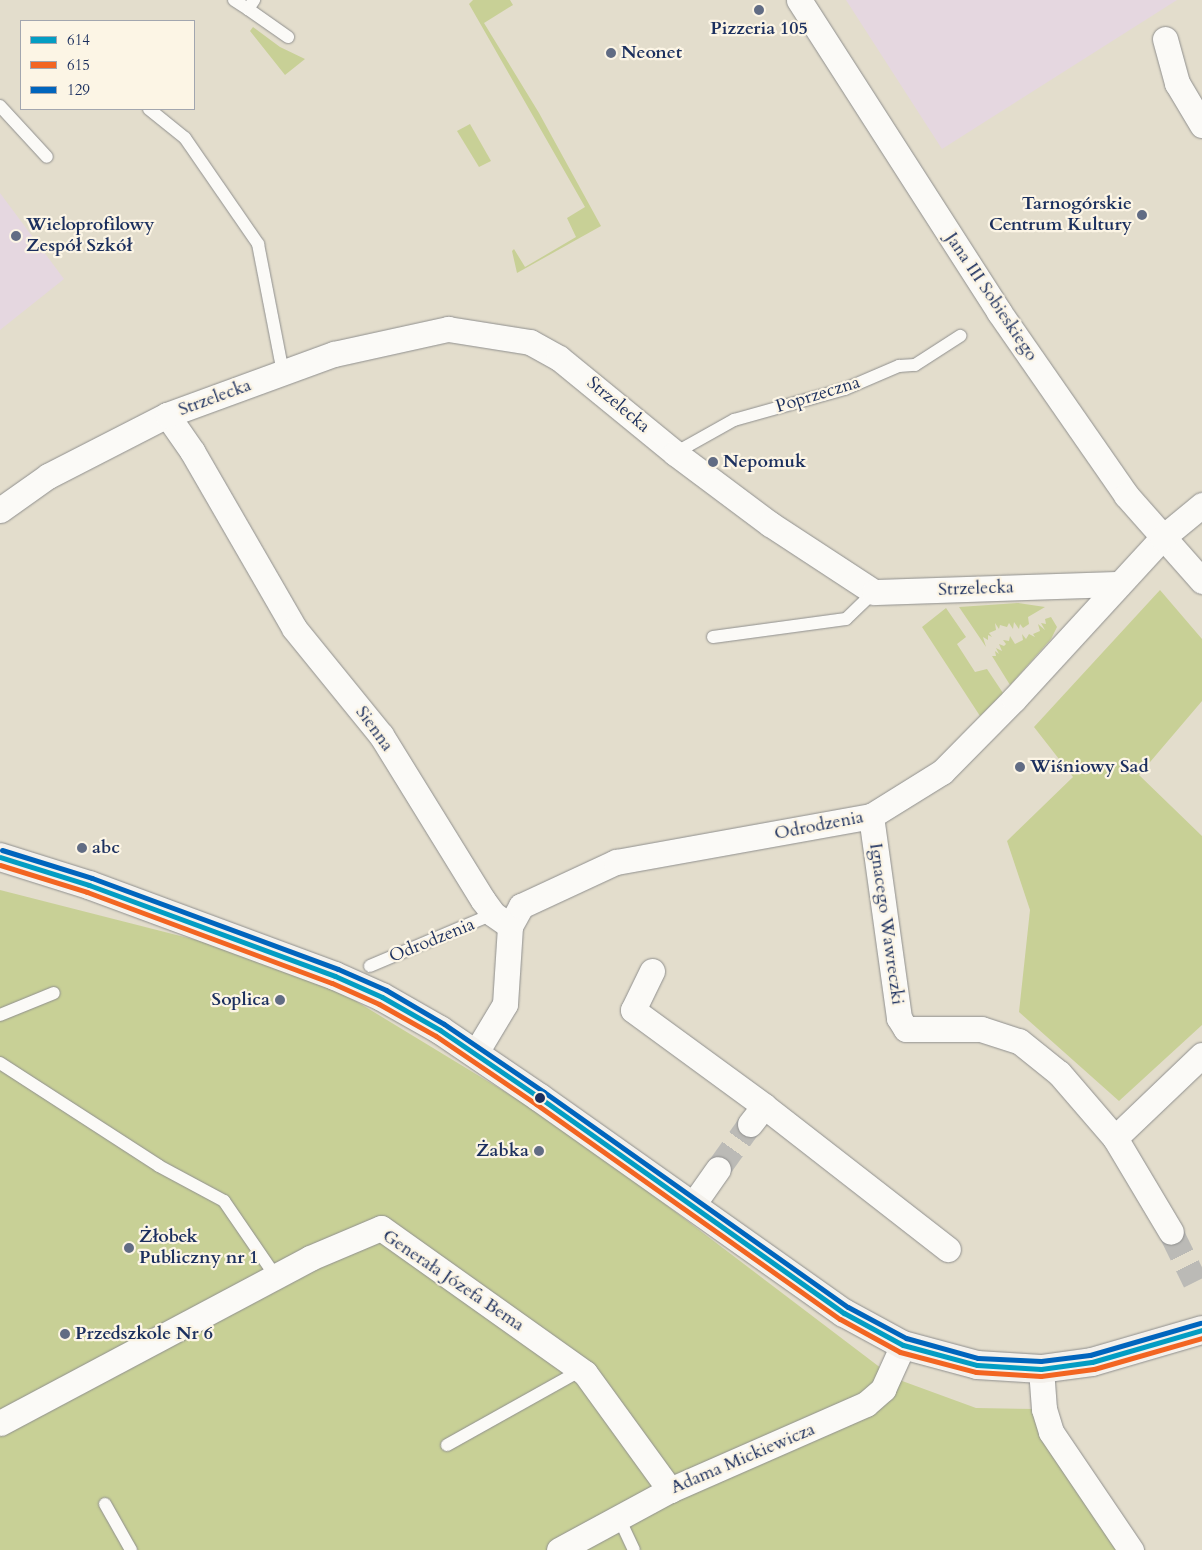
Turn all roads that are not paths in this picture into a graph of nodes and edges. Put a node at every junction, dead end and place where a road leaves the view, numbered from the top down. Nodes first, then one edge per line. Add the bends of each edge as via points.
1 (234, 0) edge
2 (798, 0) edge
3 (251, 4) edge
4 (288, 37) dead end
5 (1165, 39) dead end
6 (0, 106) edge
7 (150, 110) edge
8 (1202, 125) edge
9 (47, 156) dead end
10 (960, 336) dead end
11 (283, 373) junction
12 (167, 415) junction
13 (675, 453) junction
14 (1202, 505) edge
15 (0, 510) edge
16 (1162, 538) junction
17 (1202, 582) edge
18 (1119, 584) junction
19 (874, 592) junction
20 (713, 636) dead end
21 (871, 816) junction
22 (0, 857) edge
23 (502, 920) junction
24 (370, 966) dead end
25 (652, 971) dead end
26 (54, 993) dead end
27 (0, 1015) edge
28 (475, 1054) junction
29 (1202, 1055) edge
30 (0, 1063) edge
31 (1115, 1138) junction
32 (718, 1169) tunnel mouth
33 (692, 1206) junction
34 (1171, 1232) tunnel mouth
35 (948, 1249) dead end
36 (276, 1278) junction
37 (1202, 1330) edge
38 (903, 1345) junction
39 (1041, 1369) junction
40 (581, 1370) junction
41 (0, 1424) edge
42 (447, 1445) dead end
43 (670, 1490) junction
44 (105, 1504) dead end
45 (619, 1518) junction
46 (131, 1550) edge
47 (559, 1550) edge
48 (634, 1550) edge
49 (1131, 1550) edge

1 - 3 lane
2 - 16 street, Jana III Sobieskiego via 999,312 1126,496
3 - 4 lane
5 - 8 street via 1177,83
6 - 9 lane
7 - 11 lane via 185,138 258,244
10 - 13 lane, Poprzeczna via 915,365 899,366 845,389 734,420
11 - 12 street, Strzelecka
11 - 13 street, Strzelecka via 334,354 448,329 488,333 530,342 559,358
12 - 15 street, Strzelecka via 48,476
12 - 23 street, Sienna via 192,451 294,628 381,735
13 - 19 street, Strzelecka via 770,524
14 - 16 street
16 - 17 street, Jana III Sobieskiego
16 - 18 street
18 - 19 street, Strzelecka
18 - 21 street, Odrodzenia via 942,772
19 - 20 lane via 846,619
21 - 23 street, Odrodzenia via 616,862 527,902
21 - 31 street, Ignacego Wawreczki via 899,1018 906,1029 981,1029 1019,1041 1059,1074
22 - 28 street via 98,888 342,979 409,1012
23 - 24 lane, Odrodzenia
23 - 28 street via 505,1004
25 - 35 street via 633,1010 757,1115
26 - 27 lane
28 - 33 street
29 - 31 street
30 - 36 lane via 159,1166 224,1201
31 - 34 street, Ignacego Wawreczki
32 - 33 street
33 - 38 street via 844,1313
36 - 40 street, Generała Józefa Bema via 310,1258 381,1228
36 - 41 street, Generała Józefa Bema
37 - 39 street via 1092,1362
38 - 39 street via 977,1365
38 - 43 street, Adama Mickiewicza via 883,1389 866,1404
39 - 49 street via 1044,1409 1051,1432
40 - 42 lane
40 - 43 street, Generała Józefa Bema
43 - 45 street, Adama Mickiewicza
44 - 46 lane
45 - 47 street, Adama Mickiewicza
45 - 48 lane

